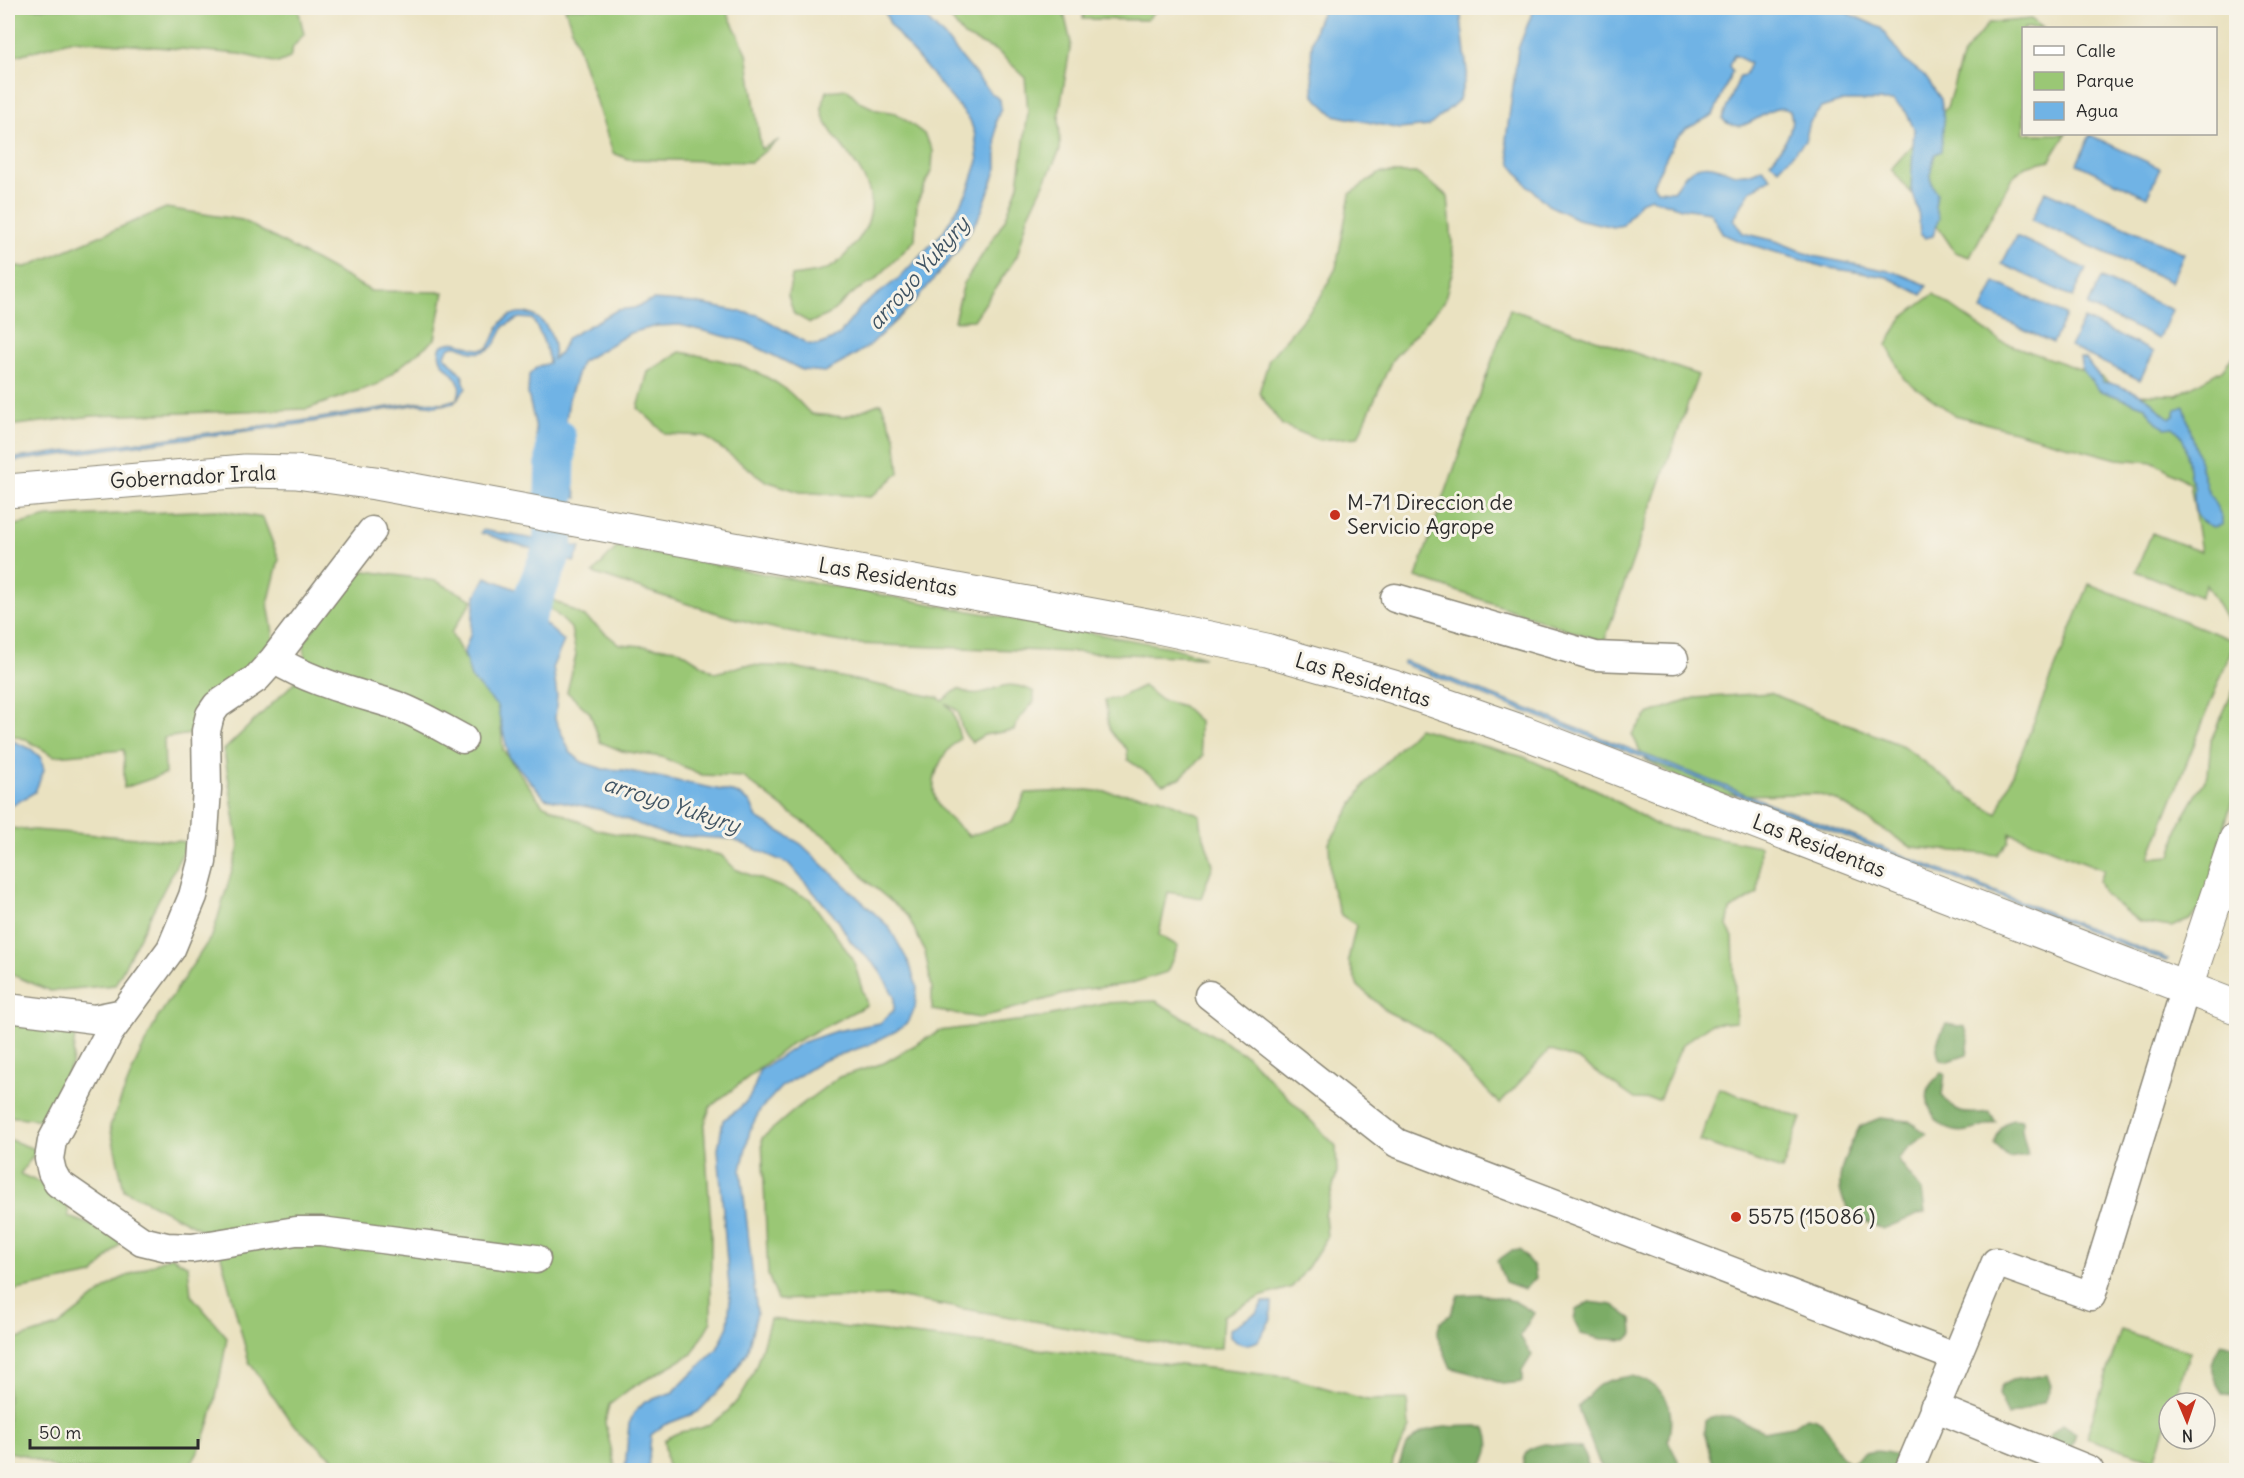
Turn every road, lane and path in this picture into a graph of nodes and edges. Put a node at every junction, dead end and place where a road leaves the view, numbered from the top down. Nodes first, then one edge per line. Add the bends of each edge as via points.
1 (8, 491) edge
2 (448, 498) joint
3 (372, 531) dead end
4 (1395, 598) dead end
5 (274, 659) junction
6 (1674, 659) dead end
7 (464, 739) dead end
8 (2236, 839) edge
9 (2186, 987) junction
10 (1209, 995) dead end
11 (2236, 1007) edge
12 (8, 1008) edge
13 (124, 1013) junction
14 (536, 1259) dead end
15 (1955, 1357) junction
16 (1934, 1407) junction
17 (1909, 1470) edge
18 (2089, 1470) edge

1 - 2 main road, Gobernador Irala via 245,471 296,472
2 - 9 main road, Las Residentas via 1158,627 1266,651 1394,687 1523,732
3 - 5 street
4 - 6 street via 1595,656
5 - 7 street via 294,672 332,687 394,704
5 - 13 street via 257,678 217,705 210,715 206,731 202,862 193,896 171,949
8 - 9 main road
9 - 11 main road, Las Residentas
9 - 15 street via 2091,1296 1996,1262
10 - 15 street via 1397,1143
12 - 13 street via 94,1019
13 - 14 street via 74,1097 52,1141 49,1159 58,1184 141,1241 192,1248 296,1231 321,1232
15 - 16 street
16 - 17 street
16 - 18 street

